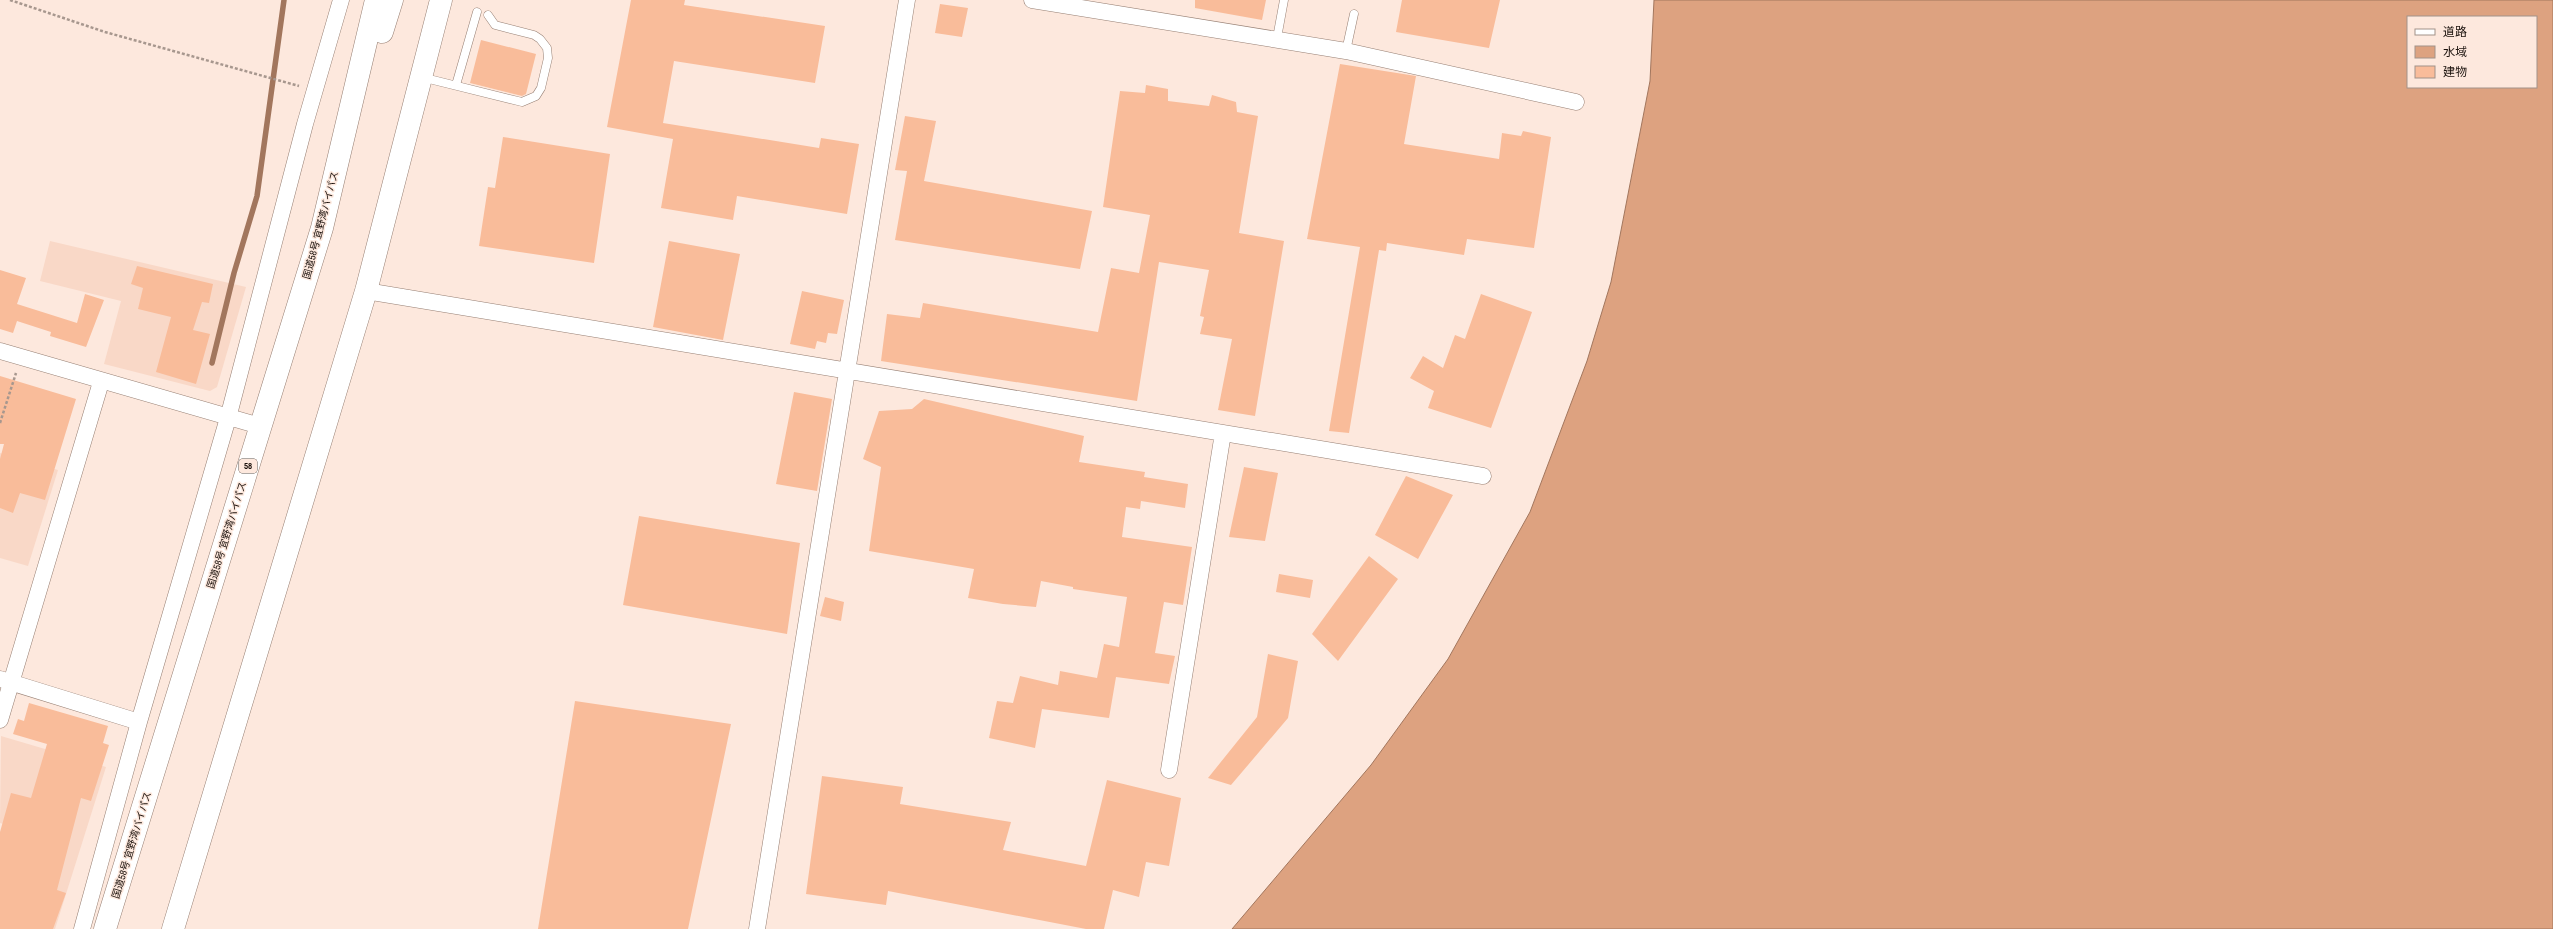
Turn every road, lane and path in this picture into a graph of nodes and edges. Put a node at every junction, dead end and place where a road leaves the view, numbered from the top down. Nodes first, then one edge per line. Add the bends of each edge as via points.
1 (10, 0) edge
2 (341, 0) edge
3 (376, 0) edge
4 (392, 0) edge
5 (441, 0) edge
6 (907, 0) edge
7 (1032, 0) edge
8 (1284, 0) edge
9 (477, 12) dead end
10 (1354, 14) dead end
11 (488, 15) dead end
12 (1277, 38) junction
13 (1346, 50) junction
14 (420, 76) junction
15 (456, 85) junction
16 (303, 87) dead end
17 (1576, 102) dead end
18 (322, 228) junction
19 (366, 291) junction
20 (0, 351) edge
21 (18, 367) dead end
22 (847, 372) junction
23 (101, 382) junction
24 (228, 418) junction
25 (0, 424) edge
26 (260, 426) junction
27 (1223, 433) junction
28 (1483, 476) dead end
29 (6, 681) edge
30 (0, 720) edge
31 (139, 722) junction
32 (1169, 770) dead end
33 (82, 929) edge
34 (105, 929) edge
35 (173, 929) edge
36 (757, 929) edge

1 - 16 path via 105,32
2 - 24 street via 305,124
3 - 18 highway, 国道58号 宜野湾バイパス / 58
4 - 18 highway via 347,137
5 - 14 highway
6 - 22 street
7 - 12 street
8 - 12 lane
9 - 15 lane
10 - 13 lane
11 - 15 lane via 495,25 534,35 544,43 548,58 541,88 536,96 522,102
12 - 13 street
13 - 17 street
14 - 15 lane
14 - 19 highway
18 - 26 highway, 国道58号 宜野湾バイパス / 58
19 - 22 street
19 - 35 highway
20 - 23 street
21 - 25 path
22 - 27 street
22 - 36 street
23 - 24 street
23 - 29 street
24 - 26 street
24 - 31 street
26 - 34 highway, 国道58号 宜野湾バイパス / 58
27 - 28 street
27 - 32 street
29 - 30 street
29 - 31 street
31 - 33 street

